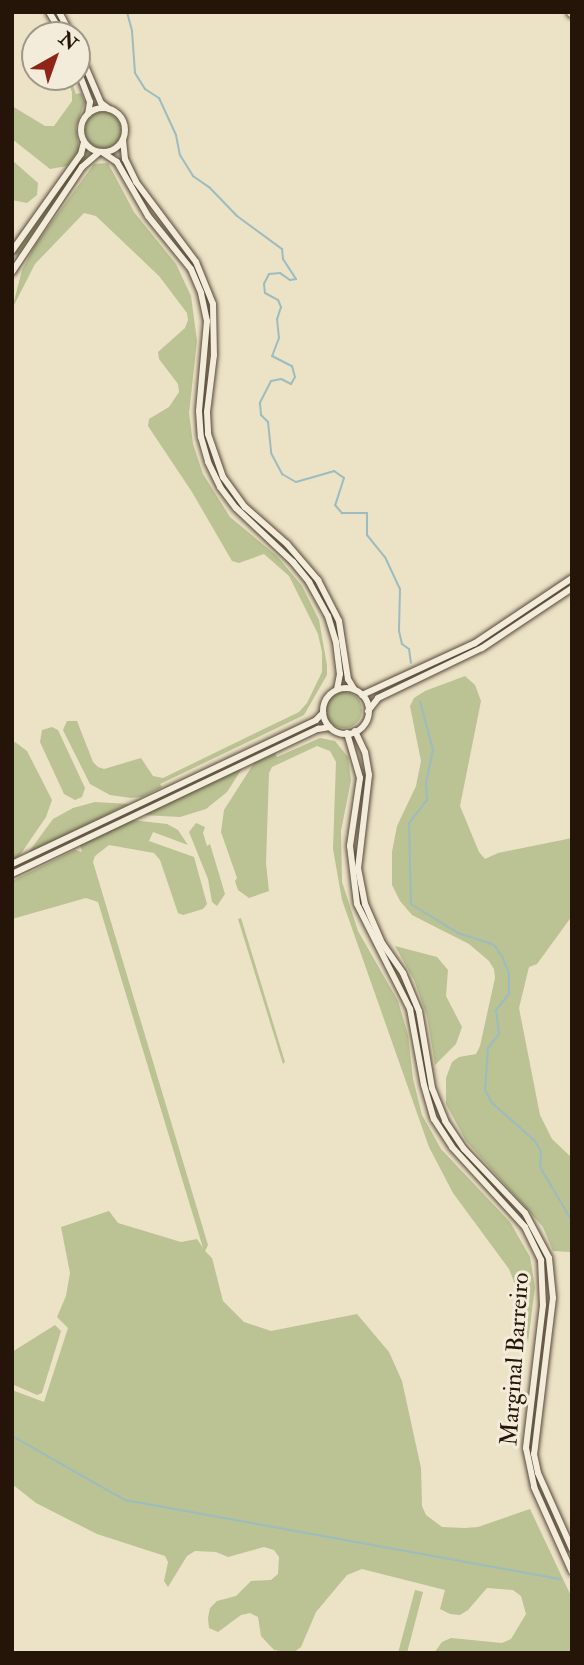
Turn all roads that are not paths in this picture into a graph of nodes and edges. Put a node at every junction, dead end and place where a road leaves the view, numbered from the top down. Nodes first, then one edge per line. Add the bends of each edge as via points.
1 (91, 80) edge
2 (86, 91) edge
3 (110, 110) junction
4 (88, 114) junction
5 (123, 140) junction
6 (84, 142) junction
7 (100, 152) junction
8 (12, 251) edge
9 (12, 258) edge
10 (21, 258) junction
11 (12, 272) edge
12 (572, 578) edge
13 (572, 588) edge
14 (337, 689) junction
15 (354, 689) junction
16 (362, 695) junction
17 (368, 711) junction
18 (323, 713) junction
19 (330, 727) junction
20 (355, 732) junction
21 (346, 733) junction
22 (12, 864) edge
23 (12, 874) edge
24 (572, 1549) edge
25 (572, 1572) edge

1 - 3 street via 101,103
2 - 4 street
3 - 4 street
3 - 5 street via 122,119
4 - 6 street via 81,127
5 - 7 street via 114,149
5 - 15 street via 125,159 136,182 196,262 213,304 208,434 223,477 318,580 338,621 348,679
6 - 7 street
6 - 8 street via 81,154
7 - 10 street via 82,167
7 - 14 street via 117,162 143,208 191,269 207,321 199,411 208,462 236,508 309,582 336,642
9 - 10 street
10 - 11 street
12 - 16 street via 475,643
13 - 17 street via 482,648 378,698
14 - 15 street
14 - 18 street via 325,700
15 - 16 street
16 - 17 street
17 - 20 street via 365,723
18 - 19 street
18 - 22 street
19 - 21 street
19 - 23 street
20 - 21 street
20 - 24 street, Marginal Barreiro via 369,775 358,868 365,904 419,1011 432,1088 445,1121 464,1149 525,1213 549,1258 553,1298 534,1454
21 - 25 street, Marginal Barreiro via 360,778 350,846 356,904 410,1009 434,1119 452,1147 525,1227 541,1260 543,1305 526,1448 534,1487

